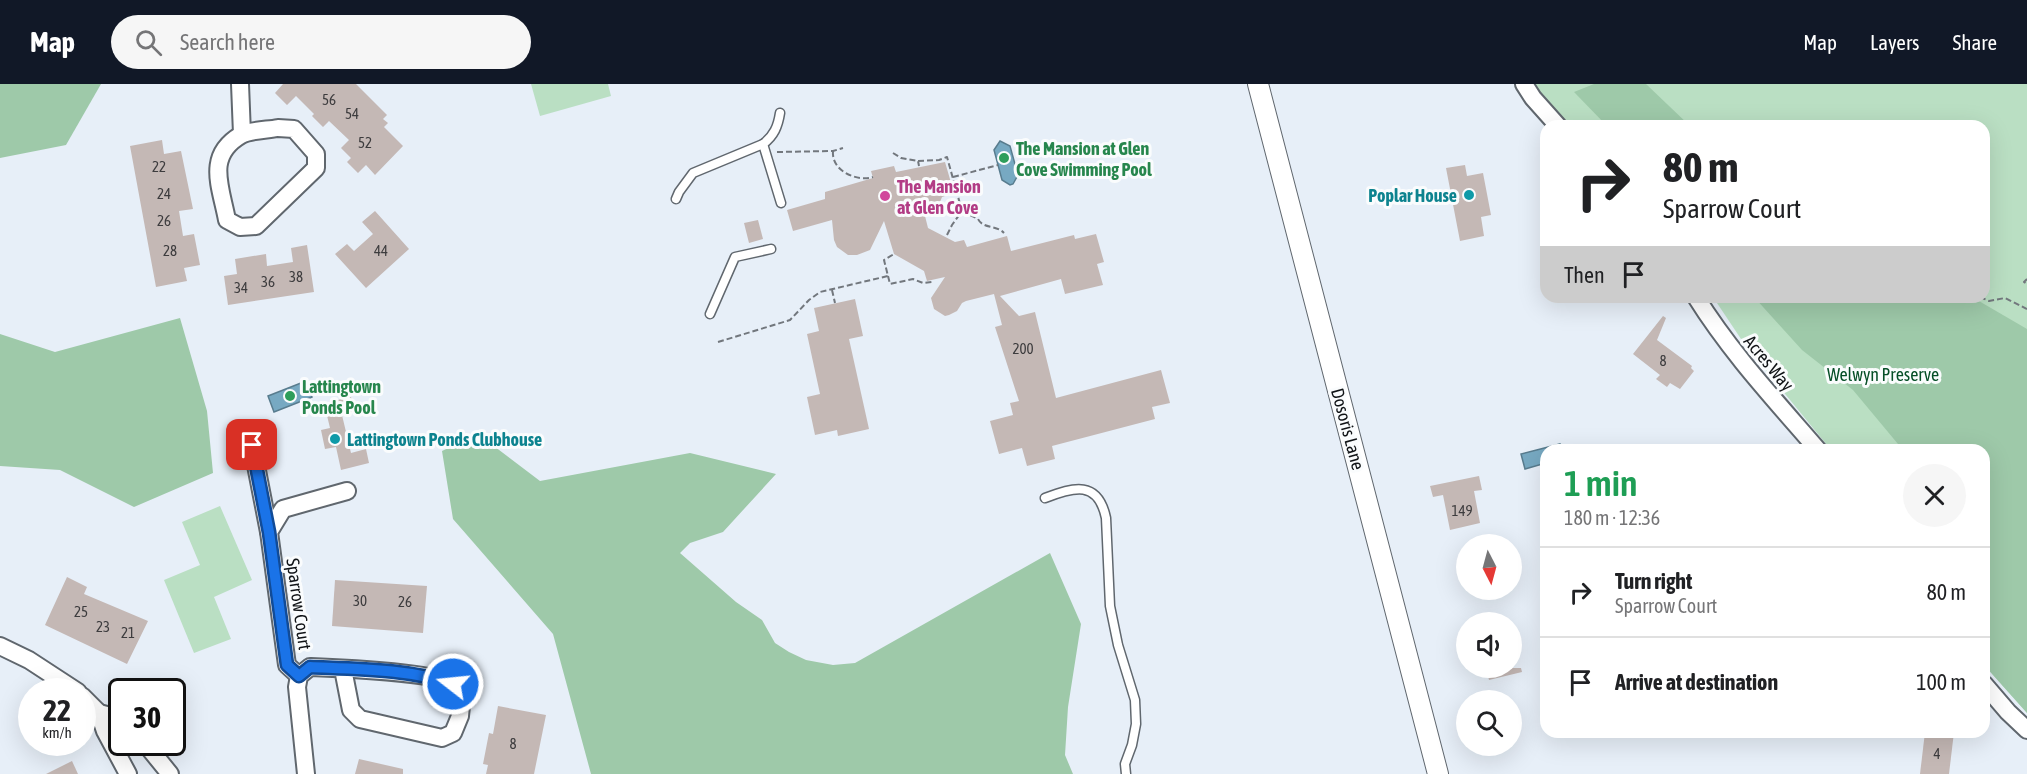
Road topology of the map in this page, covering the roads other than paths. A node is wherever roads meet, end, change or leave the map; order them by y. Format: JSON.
{"nodes":[{"id":1,"x":240,"y":84,"type":"edge"},
{"id":2,"x":1258,"y":84,"type":"edge"},
{"id":3,"x":1524,"y":84,"type":"edge"},
{"id":4,"x":780,"y":113,"type":"dead end"},
{"id":5,"x":1553,"y":120,"type":"edge"},
{"id":6,"x":242,"y":134,"type":"junction"},
{"id":7,"x":764,"y":148,"type":"junction"},
{"id":8,"x":676,"y":199,"type":"dead end"},
{"id":9,"x":781,"y":203,"type":"dead end"},
{"id":10,"x":771,"y":249,"type":"dead end"},
{"id":11,"x":1700,"y":303,"type":"edge"},
{"id":12,"x":710,"y":314,"type":"dead end"},
{"id":13,"x":1813,"y":444,"type":"edge"},
{"id":14,"x":252,"y":445,"type":"dead end"},
{"id":15,"x":347,"y":491,"type":"dead end"},
{"id":16,"x":1045,"y":498,"type":"dead end"},
{"id":17,"x":269,"y":532,"type":"junction"},
{"id":18,"x":0,"y":646,"type":"edge"},
{"id":19,"x":343,"y":669,"type":"junction"},
{"id":20,"x":299,"y":676,"type":"junction"},
{"id":21,"x":57,"y":678,"type":"edge"},
{"id":22,"x":1990,"y":691,"type":"edge"},
{"id":23,"x":96,"y":710,"type":"edge"},
{"id":24,"x":99,"y":713,"type":"junction"},
{"id":25,"x":108,"y":715,"type":"edge"},
{"id":26,"x":2027,"y":730,"type":"edge"},
{"id":27,"x":155,"y":756,"type":"edge"},
{"id":28,"x":128,"y":774,"type":"edge"},
{"id":29,"x":170,"y":774,"type":"edge"},
{"id":30,"x":306,"y":774,"type":"edge"},
{"id":31,"x":1126,"y":774,"type":"edge"},
{"id":32,"x":1438,"y":774,"type":"edge"}],
"edges":[{"from":1,"to":6,"type":"street"},
{"from":2,"to":32,"type":"street","name":"Dosoris Lane"},
{"from":3,"to":5,"type":"street"},
{"from":4,"to":7,"type":"lane"},
{"from":6,"to":6,"type":"street"},
{"from":7,"to":8,"type":"lane"},
{"from":7,"to":9,"type":"lane"},
{"from":10,"to":12,"type":"lane"},
{"from":11,"to":13,"type":"street","name":"Acres Way"},
{"from":14,"to":17,"type":"street","name":"Sparrow Court"},
{"from":15,"to":17,"type":"street"},
{"from":16,"to":31,"type":"lane"},
{"from":17,"to":20,"type":"street","name":"Sparrow Court"},
{"from":18,"to":21,"type":"street"},
{"from":19,"to":19,"type":"street","name":"Sparrow Court"},
{"from":19,"to":20,"type":"street","name":"Sparrow Court"},
{"from":20,"to":30,"type":"street","name":"Sparrow Court"},
{"from":22,"to":26,"type":"street"},
{"from":23,"to":24,"type":"street"},
{"from":24,"to":25,"type":"street"},
{"from":24,"to":28,"type":"street"},
{"from":27,"to":29,"type":"street"}]}
